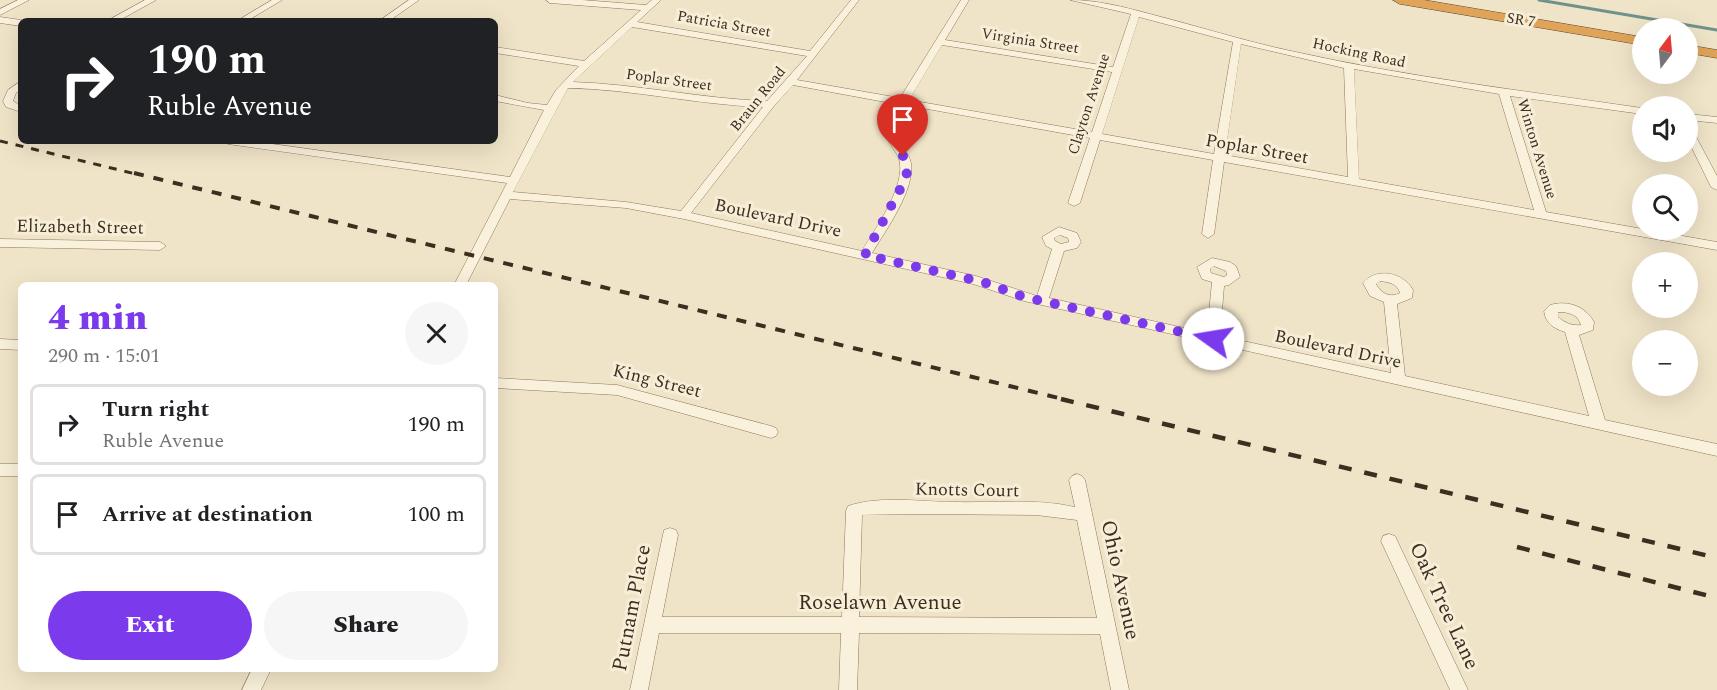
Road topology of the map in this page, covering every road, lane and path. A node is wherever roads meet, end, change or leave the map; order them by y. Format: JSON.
{"nodes":[{"id":1,"x":25,"y":0,"type":"edge"},
{"id":2,"x":152,"y":0,"type":"edge"},
{"id":3,"x":278,"y":0,"type":"edge"},
{"id":4,"x":289,"y":0,"type":"edge"},
{"id":5,"x":415,"y":0,"type":"edge"},
{"id":6,"x":550,"y":0,"type":"edge"},
{"id":7,"x":657,"y":0,"type":"edge"},
{"id":8,"x":855,"y":0,"type":"edge"},
{"id":9,"x":965,"y":0,"type":"edge"},
{"id":10,"x":1074,"y":0,"type":"edge"},
{"id":11,"x":1400,"y":0,"type":"edge"},
{"id":12,"x":1462,"y":0,"type":"edge"},
{"id":13,"x":648,"y":8,"type":"junction"},
{"id":14,"x":0,"y":12,"type":"edge"},
{"id":15,"x":1135,"y":15,"type":"junction"},
{"id":16,"x":117,"y":18,"type":"edge"},
{"id":17,"x":246,"y":18,"type":"edge"},
{"id":18,"x":257,"y":18,"type":"edge"},
{"id":19,"x":388,"y":18,"type":"edge"},
{"id":20,"x":0,"y":20,"type":"edge"},
{"id":21,"x":18,"y":23,"type":"edge"},
{"id":22,"x":631,"y":24,"type":"junction"},
{"id":23,"x":1632,"y":28,"type":"edge"},
{"id":24,"x":1632,"y":39,"type":"edge"},
{"id":25,"x":1698,"y":40,"type":"edge"},
{"id":26,"x":1238,"y":41,"type":"junction"},
{"id":27,"x":939,"y":42,"type":"junction"},
{"id":28,"x":1717,"y":43,"type":"edge"},
{"id":29,"x":498,"y":50,"type":"edge"},
{"id":30,"x":1698,"y":51,"type":"edge"},
{"id":31,"x":813,"y":54,"type":"junction"},
{"id":32,"x":1717,"y":54,"type":"edge"},
{"id":33,"x":585,"y":64,"type":"junction"},
{"id":34,"x":1349,"y":66,"type":"junction"},
{"id":35,"x":1116,"y":70,"type":"junction"},
{"id":36,"x":791,"y":82,"type":"junction"},
{"id":37,"x":565,"y":85,"type":"junction"},
{"id":38,"x":18,"y":86,"type":"edge"},
{"id":39,"x":1504,"y":93,"type":"junction"},
{"id":40,"x":498,"y":99,"type":"edge"},
{"id":41,"x":901,"y":102,"type":"junction"},
{"id":42,"x":770,"y":104,"type":"junction"},
{"id":43,"x":18,"y":108,"type":"edge"},
{"id":44,"x":551,"y":108,"type":"junction"},
{"id":45,"x":1632,"y":110,"type":"edge"},
{"id":46,"x":1698,"y":118,"type":"edge"},
{"id":47,"x":1717,"y":120,"type":"edge"},
{"id":48,"x":1094,"y":136,"type":"junction"},
{"id":49,"x":249,"y":144,"type":"edge"},
{"id":50,"x":1698,"y":150,"type":"edge"},
{"id":51,"x":1219,"y":159,"type":"junction"},
{"id":52,"x":514,"y":181,"type":"junction"},
{"id":53,"x":1354,"y":182,"type":"junction"},
{"id":54,"x":1717,"y":187,"type":"edge"},
{"id":55,"x":507,"y":195,"type":"junction"},
{"id":56,"x":1074,"y":203,"type":"dead end"},
{"id":57,"x":1541,"y":214,"type":"junction"},
{"id":58,"x":684,"y":216,"type":"junction"},
{"id":59,"x":1208,"y":234,"type":"dead end"},
{"id":60,"x":0,"y":243,"type":"edge"},
{"id":61,"x":160,"y":246,"type":"dead end"},
{"id":62,"x":1717,"y":246,"type":"edge"},
{"id":63,"x":1059,"y":248,"type":"dead end"},
{"id":64,"x":865,"y":255,"type":"junction"},
{"id":65,"x":1218,"y":281,"type":"dead end"},
{"id":66,"x":462,"y":282,"type":"edge"},
{"id":67,"x":1390,"y":299,"type":"dead end"},
{"id":68,"x":1042,"y":302,"type":"junction"},
{"id":69,"x":1571,"y":330,"type":"dead end"},
{"id":70,"x":1213,"y":339,"type":"junction"},
{"id":71,"x":0,"y":344,"type":"edge"},
{"id":72,"x":18,"y":345,"type":"edge"},
{"id":73,"x":1399,"y":381,"type":"junction"},
{"id":74,"x":498,"y":383,"type":"edge"},
{"id":75,"x":1599,"y":424,"type":"junction"},
{"id":76,"x":771,"y":432,"type":"dead end"},
{"id":77,"x":1717,"y":450,"type":"edge"},
{"id":78,"x":0,"y":470,"type":"edge"},
{"id":79,"x":18,"y":470,"type":"edge"},
{"id":80,"x":1077,"y":480,"type":"dead end"},
{"id":81,"x":1083,"y":515,"type":"junction"},
{"id":82,"x":670,"y":535,"type":"dead end"},
{"id":83,"x":1389,"y":541,"type":"dead end"},
{"id":84,"x":850,"y":625,"type":"junction"},
{"id":85,"x":652,"y":626,"type":"junction"},
{"id":86,"x":1107,"y":626,"type":"junction"},
{"id":87,"x":260,"y":672,"type":"edge"},
{"id":88,"x":251,"y":690,"type":"edge"},
{"id":89,"x":639,"y":690,"type":"edge"},
{"id":90,"x":848,"y":690,"type":"edge"},
{"id":91,"x":1120,"y":690,"type":"edge"},
{"id":92,"x":1459,"y":690,"type":"edge"}],
"edges":[{"from":1,"to":14,"type":"street"},
{"from":2,"to":16,"type":"street"},
{"from":3,"to":17,"type":"street"},
{"from":4,"to":18,"type":"street"},
{"from":5,"to":19,"type":"street"},
{"from":6,"to":13,"type":"street"},
{"from":7,"to":13,"type":"street"},
{"from":8,"to":31,"type":"street","name":"Braun Road"},
{"from":9,"to":27,"type":"street"},
{"from":10,"to":15,"type":"street","name":"Hocking Road"},
{"from":11,"to":24,"type":"highway","name":"SR 7","number":"SR 7"},
{"from":12,"to":23,"type":"highway","name":"SR 7","number":"SR 7"},
{"from":13,"to":22,"type":"street"},
{"from":15,"to":26,"type":"street","name":"Hocking Road"},
{"from":15,"to":35,"type":"street","name":"Clayton Avenue"},
{"from":20,"to":21,"type":"street"},
{"from":22,"to":31,"type":"street","name":"Patricia Street"},
{"from":22,"to":33,"type":"street"},
{"from":25,"to":28,"type":"highway"},
{"from":26,"to":34,"type":"street","name":"Hocking Road"},
{"from":26,"to":51,"type":"street"},
{"from":27,"to":35,"type":"street","name":"Virginia Street"},
{"from":27,"to":41,"type":"street"},
{"from":29,"to":33,"type":"street"},
{"from":30,"to":32,"type":"highway"},
{"from":31,"to":36,"type":"street","name":"Braun Road"},
{"from":33,"to":37,"type":"street"},
{"from":34,"to":39,"type":"street","name":"Hocking Road"},
{"from":34,"to":53,"type":"street"},
{"from":35,"to":48,"type":"street","name":"Clayton Avenue"},
{"from":36,"to":41,"type":"street","name":"Poplar Street"},
{"from":36,"to":42,"type":"street","name":"Braun Road"},
{"from":37,"to":42,"type":"street","name":"Poplar Street"},
{"from":37,"to":44,"type":"street"},
{"from":38,"to":43,"type":"street"},
{"from":39,"to":45,"type":"street","name":"Hocking Road"},
{"from":39,"to":57,"type":"street","name":"Winton Avenue"},
{"from":40,"to":44,"type":"street"},
{"from":41,"to":48,"type":"street","name":"Poplar Street"},
{"from":41,"to":64,"type":"street"},
{"from":42,"to":58,"type":"street","name":"Braun Road"},
{"from":44,"to":52,"type":"street"},
{"from":46,"to":47,"type":"street"},
{"from":48,"to":51,"type":"street","name":"Poplar Street"},
{"from":48,"to":56,"type":"street","name":"Clayton Avenue"},
{"from":49,"to":52,"type":"street"},
{"from":50,"to":54,"type":"street"},
{"from":51,"to":53,"type":"street","name":"Poplar Street"},
{"from":51,"to":59,"type":"street"},
{"from":52,"to":55,"type":"street"},
{"from":53,"to":57,"type":"street","name":"Poplar Street"},
{"from":55,"to":58,"type":"street","name":"Boulevard Drive"},
{"from":55,"to":66,"type":"street"},
{"from":57,"to":62,"type":"street","name":"Poplar Street"},
{"from":58,"to":64,"type":"street","name":"Boulevard Drive"},
{"from":60,"to":61,"type":"street","name":"Elizabeth Street"},
{"from":63,"to":68,"type":"street"},
{"from":64,"to":68,"type":"street","name":"Boulevard Drive"},
{"from":65,"to":70,"type":"street"},
{"from":67,"to":73,"type":"street"},
{"from":68,"to":70,"type":"street","name":"Boulevard Drive"},
{"from":69,"to":75,"type":"street"},
{"from":70,"to":73,"type":"street","name":"Boulevard Drive"},
{"from":71,"to":72,"type":"street"},
{"from":73,"to":75,"type":"street","name":"Boulevard Drive"},
{"from":74,"to":76,"type":"street","name":"King Street"},
{"from":75,"to":77,"type":"street","name":"Boulevard Drive"},
{"from":78,"to":79,"type":"street"},
{"from":80,"to":81,"type":"street","name":"Ohio Avenue"},
{"from":81,"to":84,"type":"street","name":"Knotts Court"},
{"from":81,"to":86,"type":"street","name":"Ohio Avenue"},
{"from":82,"to":85,"type":"street","name":"Putnam Place"},
{"from":83,"to":92,"type":"street","name":"Oak Tree Lane"},
{"from":84,"to":85,"type":"street","name":"Roselawn Avenue"},
{"from":84,"to":86,"type":"street","name":"Roselawn Avenue"},
{"from":84,"to":90,"type":"street"},
{"from":85,"to":89,"type":"street","name":"Putnam Place"},
{"from":86,"to":91,"type":"street","name":"Ohio Avenue"},
{"from":87,"to":88,"type":"street"}]}
